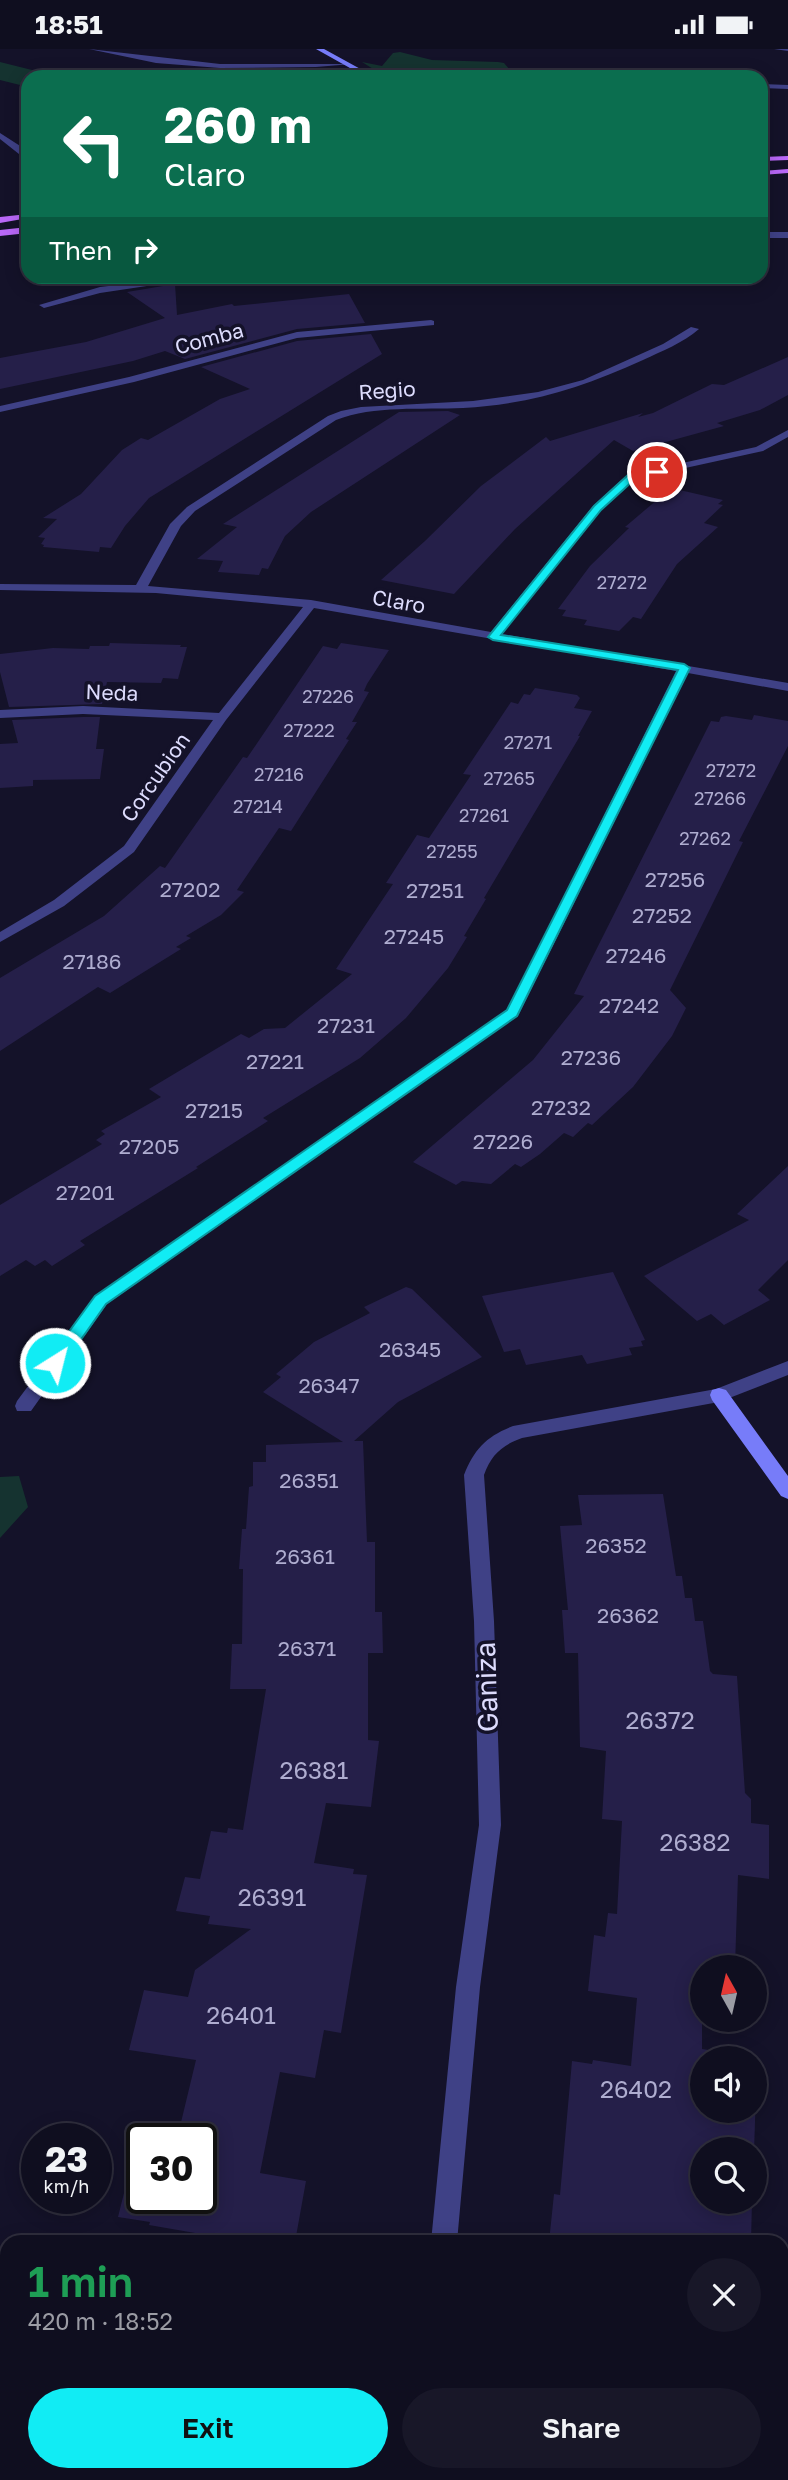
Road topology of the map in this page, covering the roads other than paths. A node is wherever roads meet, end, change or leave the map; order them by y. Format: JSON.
{"nodes":[{"id":1,"x":92,"y":49,"type":"edge"},
{"id":2,"x":319,"y":49,"type":"edge"},
{"id":3,"x":778,"y":49,"type":"edge"},
{"id":4,"x":788,"y":49,"type":"edge"},
{"id":5,"x":349,"y":64,"type":"junction"},
{"id":6,"x":360,"y":70,"type":"edge"},
{"id":7,"x":768,"y":86,"type":"edge"},
{"id":8,"x":788,"y":87,"type":"edge"},
{"id":9,"x":0,"y":135,"type":"edge"},
{"id":10,"x":21,"y":151,"type":"edge"},
{"id":11,"x":788,"y":157,"type":"edge"},
{"id":12,"x":768,"y":158,"type":"edge"},
{"id":13,"x":788,"y":171,"type":"edge"},
{"id":14,"x":768,"y":172,"type":"edge"},
{"id":15,"x":21,"y":217,"type":"edge"},
{"id":16,"x":0,"y":220,"type":"edge"},
{"id":17,"x":21,"y":231,"type":"edge"},
{"id":18,"x":0,"y":233,"type":"edge"},
{"id":19,"x":768,"y":235,"type":"edge"},
{"id":20,"x":788,"y":235,"type":"edge"},
{"id":21,"x":148,"y":284,"type":"edge"},
{"id":22,"x":44,"y":305,"type":"dead end"},
{"id":23,"x":431,"y":323,"type":"dead end"},
{"id":24,"x":694,"y":329,"type":"dead end"},
{"id":25,"x":0,"y":409,"type":"edge"},
{"id":26,"x":788,"y":433,"type":"edge"},
{"id":27,"x":0,"y":587,"type":"edge"},
{"id":28,"x":140,"y":589,"type":"junction"},
{"id":29,"x":311,"y":604,"type":"junction"},
{"id":30,"x":493,"y":637,"type":"junction"},
{"id":31,"x":684,"y":668,"type":"junction"},
{"id":32,"x":788,"y":687,"type":"edge"},
{"id":33,"x":0,"y":714,"type":"edge"},
{"id":34,"x":222,"y":717,"type":"junction"},
{"id":35,"x":0,"y":938,"type":"edge"},
{"id":36,"x":788,"y":1368,"type":"edge"},
{"id":37,"x":719,"y":1395,"type":"junction"},
{"id":38,"x":24,"y":1406,"type":"dead end"},
{"id":39,"x":788,"y":1491,"type":"edge"},
{"id":40,"x":445,"y":2235,"type":"edge"}],
"edges":[{"from":1,"to":5,"type":"street"},
{"from":2,"to":5,"type":"street"},
{"from":3,"to":4,"type":"street"},
{"from":5,"to":6,"type":"street"},
{"from":7,"to":8,"type":"street"},
{"from":9,"to":10,"type":"street"},
{"from":11,"to":12,"type":"main road"},
{"from":13,"to":14,"type":"main road"},
{"from":15,"to":16,"type":"main road"},
{"from":17,"to":18,"type":"main road"},
{"from":19,"to":20,"type":"street"},
{"from":21,"to":22,"type":"street"},
{"from":23,"to":25,"type":"street","name":"Comba"},
{"from":24,"to":28,"type":"street","name":"Regio"},
{"from":26,"to":30,"type":"street"},
{"from":27,"to":28,"type":"street","name":"Claro"},
{"from":28,"to":29,"type":"street","name":"Claro"},
{"from":29,"to":30,"type":"street","name":"Claro"},
{"from":29,"to":34,"type":"street","name":"Corcubion"},
{"from":30,"to":31,"type":"street","name":"Claro"},
{"from":31,"to":32,"type":"street","name":"Claro"},
{"from":31,"to":38,"type":"street"},
{"from":33,"to":34,"type":"street","name":"Neda"},
{"from":34,"to":35,"type":"street","name":"Corcubion"},
{"from":36,"to":37,"type":"street","name":"Ganiza"},
{"from":37,"to":39,"type":"street"},
{"from":37,"to":40,"type":"street","name":"Ganiza"}]}
